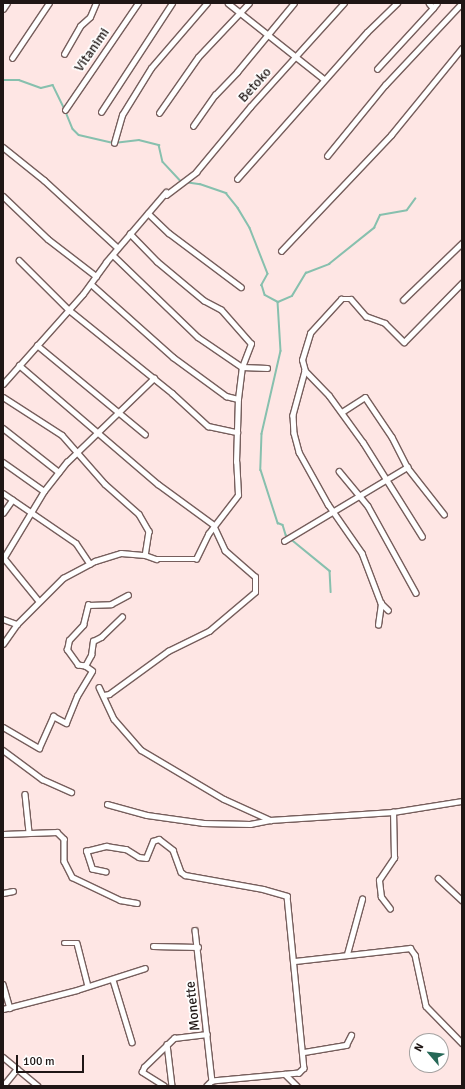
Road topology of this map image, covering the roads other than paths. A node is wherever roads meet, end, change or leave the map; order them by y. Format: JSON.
{"nodes":[{"id":1,"x":7,"y":3,"type":"edge"},
{"id":2,"x":49,"y":3,"type":"edge"},
{"id":3,"x":96,"y":3,"type":"edge"},
{"id":4,"x":138,"y":3,"type":"edge"},
{"id":5,"x":172,"y":3,"type":"edge"},
{"id":6,"x":207,"y":3,"type":"edge"},
{"id":7,"x":228,"y":3,"type":"edge"},
{"id":8,"x":249,"y":3,"type":"edge"},
{"id":9,"x":294,"y":3,"type":"edge"},
{"id":10,"x":344,"y":3,"type":"edge"},
{"id":11,"x":397,"y":3,"type":"edge"},
{"id":12,"x":429,"y":3,"type":"edge"},
{"id":13,"x":437,"y":3,"type":"edge"},
{"id":14,"x":462,"y":4,"type":"edge"},
{"id":15,"x":433,"y":8,"type":"junction"},
{"id":16,"x":3,"y":9,"type":"edge"},
{"id":17,"x":240,"y":12,"type":"junction"},
{"id":18,"x":268,"y":35,"type":"junction"},
{"id":19,"x":462,"y":48,"type":"edge"},
{"id":20,"x":64,"y":54,"type":"dead end"},
{"id":21,"x":12,"y":58,"type":"dead end"},
{"id":22,"x":294,"y":58,"type":"junction"},
{"id":23,"x":377,"y":69,"type":"dead end"},
{"id":24,"x":324,"y":80,"type":"junction"},
{"id":25,"x":65,"y":110,"type":"dead end"},
{"id":26,"x":101,"y":112,"type":"dead end"},
{"id":27,"x":160,"y":113,"type":"dead end"},
{"id":28,"x":193,"y":126,"type":"dead end"},
{"id":29,"x":114,"y":143,"type":"dead end"},
{"id":30,"x":3,"y":147,"type":"edge"},
{"id":31,"x":327,"y":156,"type":"dead end"},
{"id":32,"x":236,"y":179,"type":"dead end"},
{"id":33,"x":3,"y":196,"type":"edge"},
{"id":34,"x":148,"y":213,"type":"junction"},
{"id":35,"x":130,"y":234,"type":"junction"},
{"id":36,"x":462,"y":243,"type":"edge"},
{"id":37,"x":118,"y":248,"type":"junction"},
{"id":38,"x":281,"y":250,"type":"dead end"},
{"id":39,"x":113,"y":255,"type":"junction"},
{"id":40,"x":19,"y":260,"type":"dead end"},
{"id":41,"x":96,"y":276,"type":"junction"},
{"id":42,"x":462,"y":283,"type":"edge"},
{"id":43,"x":91,"y":284,"type":"junction"},
{"id":44,"x":241,"y":287,"type":"dead end"},
{"id":45,"x":403,"y":300,"type":"dead end"},
{"id":46,"x":68,"y":309,"type":"junction"},
{"id":47,"x":37,"y":345,"type":"junction"},
{"id":48,"x":19,"y":365,"type":"junction"},
{"id":49,"x":242,"y":367,"type":"junction"},
{"id":50,"x":267,"y":368,"type":"dead end"},
{"id":51,"x":305,"y":371,"type":"junction"},
{"id":52,"x":154,"y":378,"type":"junction"},
{"id":53,"x":4,"y":379,"type":"edge"},
{"id":54,"x":3,"y":397,"type":"edge"},
{"id":55,"x":238,"y":399,"type":"junction"},
{"id":56,"x":342,"y":412,"type":"junction"},
{"id":57,"x":120,"y":413,"type":"junction"},
{"id":58,"x":3,"y":428,"type":"edge"},
{"id":59,"x":237,"y":432,"type":"junction"},
{"id":60,"x":97,"y":434,"type":"junction"},
{"id":61,"x":145,"y":434,"type":"dead end"},
{"id":62,"x":77,"y":453,"type":"junction"},
{"id":63,"x":3,"y":462,"type":"edge"},
{"id":64,"x":407,"y":468,"type":"junction"},
{"id":65,"x":59,"y":472,"type":"junction"},
{"id":66,"x":339,"y":472,"type":"dead end"},
{"id":67,"x":384,"y":479,"type":"junction"},
{"id":68,"x":44,"y":491,"type":"junction"},
{"id":69,"x":3,"y":493,"type":"edge"},
{"id":70,"x":360,"y":495,"type":"junction"},
{"id":71,"x":12,"y":500,"type":"junction"},
{"id":72,"x":31,"y":512,"type":"junction"},
{"id":73,"x":334,"y":512,"type":"junction"},
{"id":74,"x":3,"y":513,"type":"edge"},
{"id":75,"x":444,"y":514,"type":"dead end"},
{"id":76,"x":214,"y":526,"type":"junction"},
{"id":77,"x":422,"y":538,"type":"dead end"},
{"id":78,"x":284,"y":541,"type":"dead end"},
{"id":79,"x":145,"y":555,"type":"junction"},
{"id":80,"x":4,"y":558,"type":"edge"},
{"id":81,"x":90,"y":564,"type":"junction"},
{"id":82,"x":416,"y":593,"type":"dead end"},
{"id":83,"x":128,"y":595,"type":"dead end"},
{"id":84,"x":39,"y":601,"type":"junction"},
{"id":85,"x":381,"y":603,"type":"junction"},
{"id":86,"x":388,"y":610,"type":"dead end"},
{"id":87,"x":122,"y":617,"type":"dead end"},
{"id":88,"x":3,"y":619,"type":"edge"},
{"id":89,"x":18,"y":624,"type":"junction"},
{"id":90,"x":378,"y":625,"type":"dead end"},
{"id":91,"x":3,"y":644,"type":"edge"},
{"id":92,"x":85,"y":666,"type":"junction"},
{"id":93,"x":99,"y":687,"type":"dead end"},
{"id":94,"x":104,"y":695,"type":"junction"},
{"id":95,"x":3,"y":727,"type":"edge"},
{"id":96,"x":3,"y":750,"type":"edge"},
{"id":97,"x":71,"y":792,"type":"dead end"},
{"id":98,"x":25,"y":794,"type":"dead end"},
{"id":99,"x":462,"y":801,"type":"edge"},
{"id":100,"x":107,"y":804,"type":"dead end"},
{"id":101,"x":393,"y":812,"type":"junction"},
{"id":102,"x":270,"y":820,"type":"junction"},
{"id":103,"x":29,"y":832,"type":"junction"},
{"id":104,"x":3,"y":834,"type":"edge"},
{"id":105,"x":106,"y":872,"type":"dead end"},
{"id":106,"x":438,"y":878,"type":"dead end"},
{"id":107,"x":13,"y":891,"type":"dead end"},
{"id":108,"x":462,"y":892,"type":"edge"},
{"id":109,"x":3,"y":893,"type":"edge"},
{"id":110,"x":460,"y":898,"type":"edge"},
{"id":111,"x":362,"y":899,"type":"dead end"},
{"id":112,"x":137,"y":903,"type":"dead end"},
{"id":113,"x":390,"y":909,"type":"dead end"},
{"id":114,"x":195,"y":930,"type":"dead end"},
{"id":115,"x":64,"y":943,"type":"dead end"},
{"id":116,"x":153,"y":946,"type":"dead end"},
{"id":117,"x":198,"y":947,"type":"junction"},
{"id":118,"x":347,"y":954,"type":"junction"},
{"id":119,"x":295,"y":961,"type":"junction"},
{"id":120,"x":145,"y":968,"type":"dead end"},
{"id":121,"x":113,"y":980,"type":"junction"},
{"id":122,"x":3,"y":984,"type":"edge"},
{"id":123,"x":88,"y":986,"type":"junction"},
{"id":124,"x":10,"y":1008,"type":"junction"},
{"id":125,"x":3,"y":1009,"type":"edge"},
{"id":126,"x":207,"y":1034,"type":"junction"},
{"id":127,"x":351,"y":1035,"type":"dead end"},
{"id":128,"x":132,"y":1042,"type":"dead end"},
{"id":129,"x":462,"y":1043,"type":"edge"},
{"id":130,"x":167,"y":1044,"type":"junction"},
{"id":131,"x":304,"y":1052,"type":"junction"},
{"id":132,"x":3,"y":1058,"type":"edge"},
{"id":133,"x":17,"y":1069,"type":"junction"},
{"id":134,"x":285,"y":1074,"type":"junction"},
{"id":135,"x":212,"y":1081,"type":"junction"},
{"id":136,"x":3,"y":1086,"type":"edge"},
{"id":137,"x":38,"y":1086,"type":"edge"},
{"id":138,"x":164,"y":1086,"type":"edge"},
{"id":139,"x":172,"y":1086,"type":"edge"},
{"id":140,"x":207,"y":1086,"type":"edge"},
{"id":141,"x":297,"y":1086,"type":"edge"}],
"edges":[{"from":1,"to":16,"type":"street"},
{"from":2,"to":21,"type":"street"},
{"from":3,"to":20,"type":"street"},
{"from":4,"to":25,"type":"street","name":"Vitanimi"},
{"from":5,"to":26,"type":"street"},
{"from":6,"to":29,"type":"street"},
{"from":7,"to":17,"type":"street"},
{"from":8,"to":17,"type":"street"},
{"from":9,"to":18,"type":"street"},
{"from":10,"to":22,"type":"street","name":"Betoko"},
{"from":11,"to":24,"type":"street"},
{"from":12,"to":15,"type":"street"},
{"from":13,"to":15,"type":"street"},
{"from":14,"to":31,"type":"street"},
{"from":15,"to":23,"type":"street"},
{"from":17,"to":18,"type":"street"},
{"from":17,"to":27,"type":"street"},
{"from":18,"to":22,"type":"street"},
{"from":18,"to":28,"type":"street"},
{"from":19,"to":38,"type":"street"},
{"from":22,"to":24,"type":"street"},
{"from":22,"to":34,"type":"street","name":"Betoko"},
{"from":24,"to":32,"type":"street"},
{"from":30,"to":37,"type":"street"},
{"from":33,"to":41,"type":"street"},
{"from":34,"to":35,"type":"street"},
{"from":34,"to":44,"type":"street"},
{"from":35,"to":37,"type":"street"},
{"from":35,"to":49,"type":"street"},
{"from":36,"to":45,"type":"street"},
{"from":37,"to":39,"type":"street"},
{"from":39,"to":41,"type":"street"},
{"from":39,"to":49,"type":"street"},
{"from":40,"to":46,"type":"street"},
{"from":41,"to":43,"type":"street"},
{"from":42,"to":51,"type":"street"},
{"from":43,"to":46,"type":"street"},
{"from":43,"to":55,"type":"street"},
{"from":46,"to":47,"type":"street"},
{"from":46,"to":52,"type":"street"},
{"from":47,"to":48,"type":"street"},
{"from":47,"to":57,"type":"street"},
{"from":48,"to":53,"type":"street"},
{"from":48,"to":60,"type":"street"},
{"from":49,"to":50,"type":"street"},
{"from":49,"to":55,"type":"street"},
{"from":51,"to":56,"type":"street"},
{"from":51,"to":73,"type":"street"},
{"from":52,"to":57,"type":"street"},
{"from":52,"to":59,"type":"street"},
{"from":54,"to":62,"type":"street"},
{"from":55,"to":59,"type":"street"},
{"from":56,"to":64,"type":"street"},
{"from":56,"to":67,"type":"street"},
{"from":57,"to":60,"type":"street"},
{"from":57,"to":61,"type":"street"},
{"from":58,"to":65,"type":"street"},
{"from":59,"to":76,"type":"street"},
{"from":60,"to":62,"type":"street"},
{"from":60,"to":76,"type":"street"},
{"from":62,"to":65,"type":"street"},
{"from":62,"to":79,"type":"street"},
{"from":63,"to":68,"type":"street"},
{"from":64,"to":67,"type":"street"},
{"from":64,"to":75,"type":"street"},
{"from":65,"to":68,"type":"street"},
{"from":66,"to":70,"type":"street"},
{"from":67,"to":70,"type":"street"},
{"from":67,"to":77,"type":"street"},
{"from":68,"to":72,"type":"street"},
{"from":69,"to":71,"type":"street"},
{"from":70,"to":73,"type":"street"},
{"from":70,"to":82,"type":"street"},
{"from":71,"to":72,"type":"street"},
{"from":71,"to":74,"type":"street"},
{"from":72,"to":80,"type":"street"},
{"from":72,"to":81,"type":"street"},
{"from":73,"to":78,"type":"street"},
{"from":73,"to":85,"type":"street"},
{"from":76,"to":79,"type":"street"},
{"from":76,"to":94,"type":"street"},
{"from":79,"to":81,"type":"street"},
{"from":80,"to":84,"type":"street"},
{"from":81,"to":84,"type":"street"},
{"from":83,"to":92,"type":"street"},
{"from":84,"to":89,"type":"street"},
{"from":85,"to":86,"type":"street"},
{"from":85,"to":90,"type":"street"},
{"from":87,"to":92,"type":"street"},
{"from":88,"to":89,"type":"street"},
{"from":89,"to":91,"type":"street"},
{"from":92,"to":95,"type":"street"},
{"from":93,"to":94,"type":"street"},
{"from":94,"to":102,"type":"street"},
{"from":96,"to":97,"type":"street"},
{"from":98,"to":103,"type":"street"},
{"from":99,"to":101,"type":"street"},
{"from":100,"to":102,"type":"street"},
{"from":101,"to":102,"type":"street"},
{"from":101,"to":113,"type":"street"},
{"from":103,"to":104,"type":"street"},
{"from":103,"to":112,"type":"street"},
{"from":105,"to":119,"type":"street"},
{"from":106,"to":110,"type":"street"},
{"from":107,"to":109,"type":"street"},
{"from":108,"to":110,"type":"street"},
{"from":111,"to":118,"type":"street"},
{"from":114,"to":117,"type":"street","name":"Monette"},
{"from":115,"to":123,"type":"street"},
{"from":116,"to":117,"type":"street"},
{"from":117,"to":126,"type":"street","name":"Monette"},
{"from":118,"to":119,"type":"street"},
{"from":118,"to":129,"type":"street"},
{"from":119,"to":131,"type":"street"},
{"from":120,"to":121,"type":"street"},
{"from":121,"to":123,"type":"street"},
{"from":121,"to":128,"type":"street"},
{"from":122,"to":124,"type":"street"},
{"from":123,"to":124,"type":"street"},
{"from":124,"to":125,"type":"street"},
{"from":126,"to":130,"type":"street"},
{"from":126,"to":135,"type":"street","name":"Monette"},
{"from":127,"to":131,"type":"street"},
{"from":130,"to":138,"type":"street"},
{"from":130,"to":139,"type":"street"},
{"from":131,"to":134,"type":"street"},
{"from":132,"to":133,"type":"street"},
{"from":133,"to":136,"type":"street"},
{"from":133,"to":137,"type":"street"},
{"from":134,"to":135,"type":"street"},
{"from":134,"to":141,"type":"street"},
{"from":135,"to":140,"type":"street"}]}
